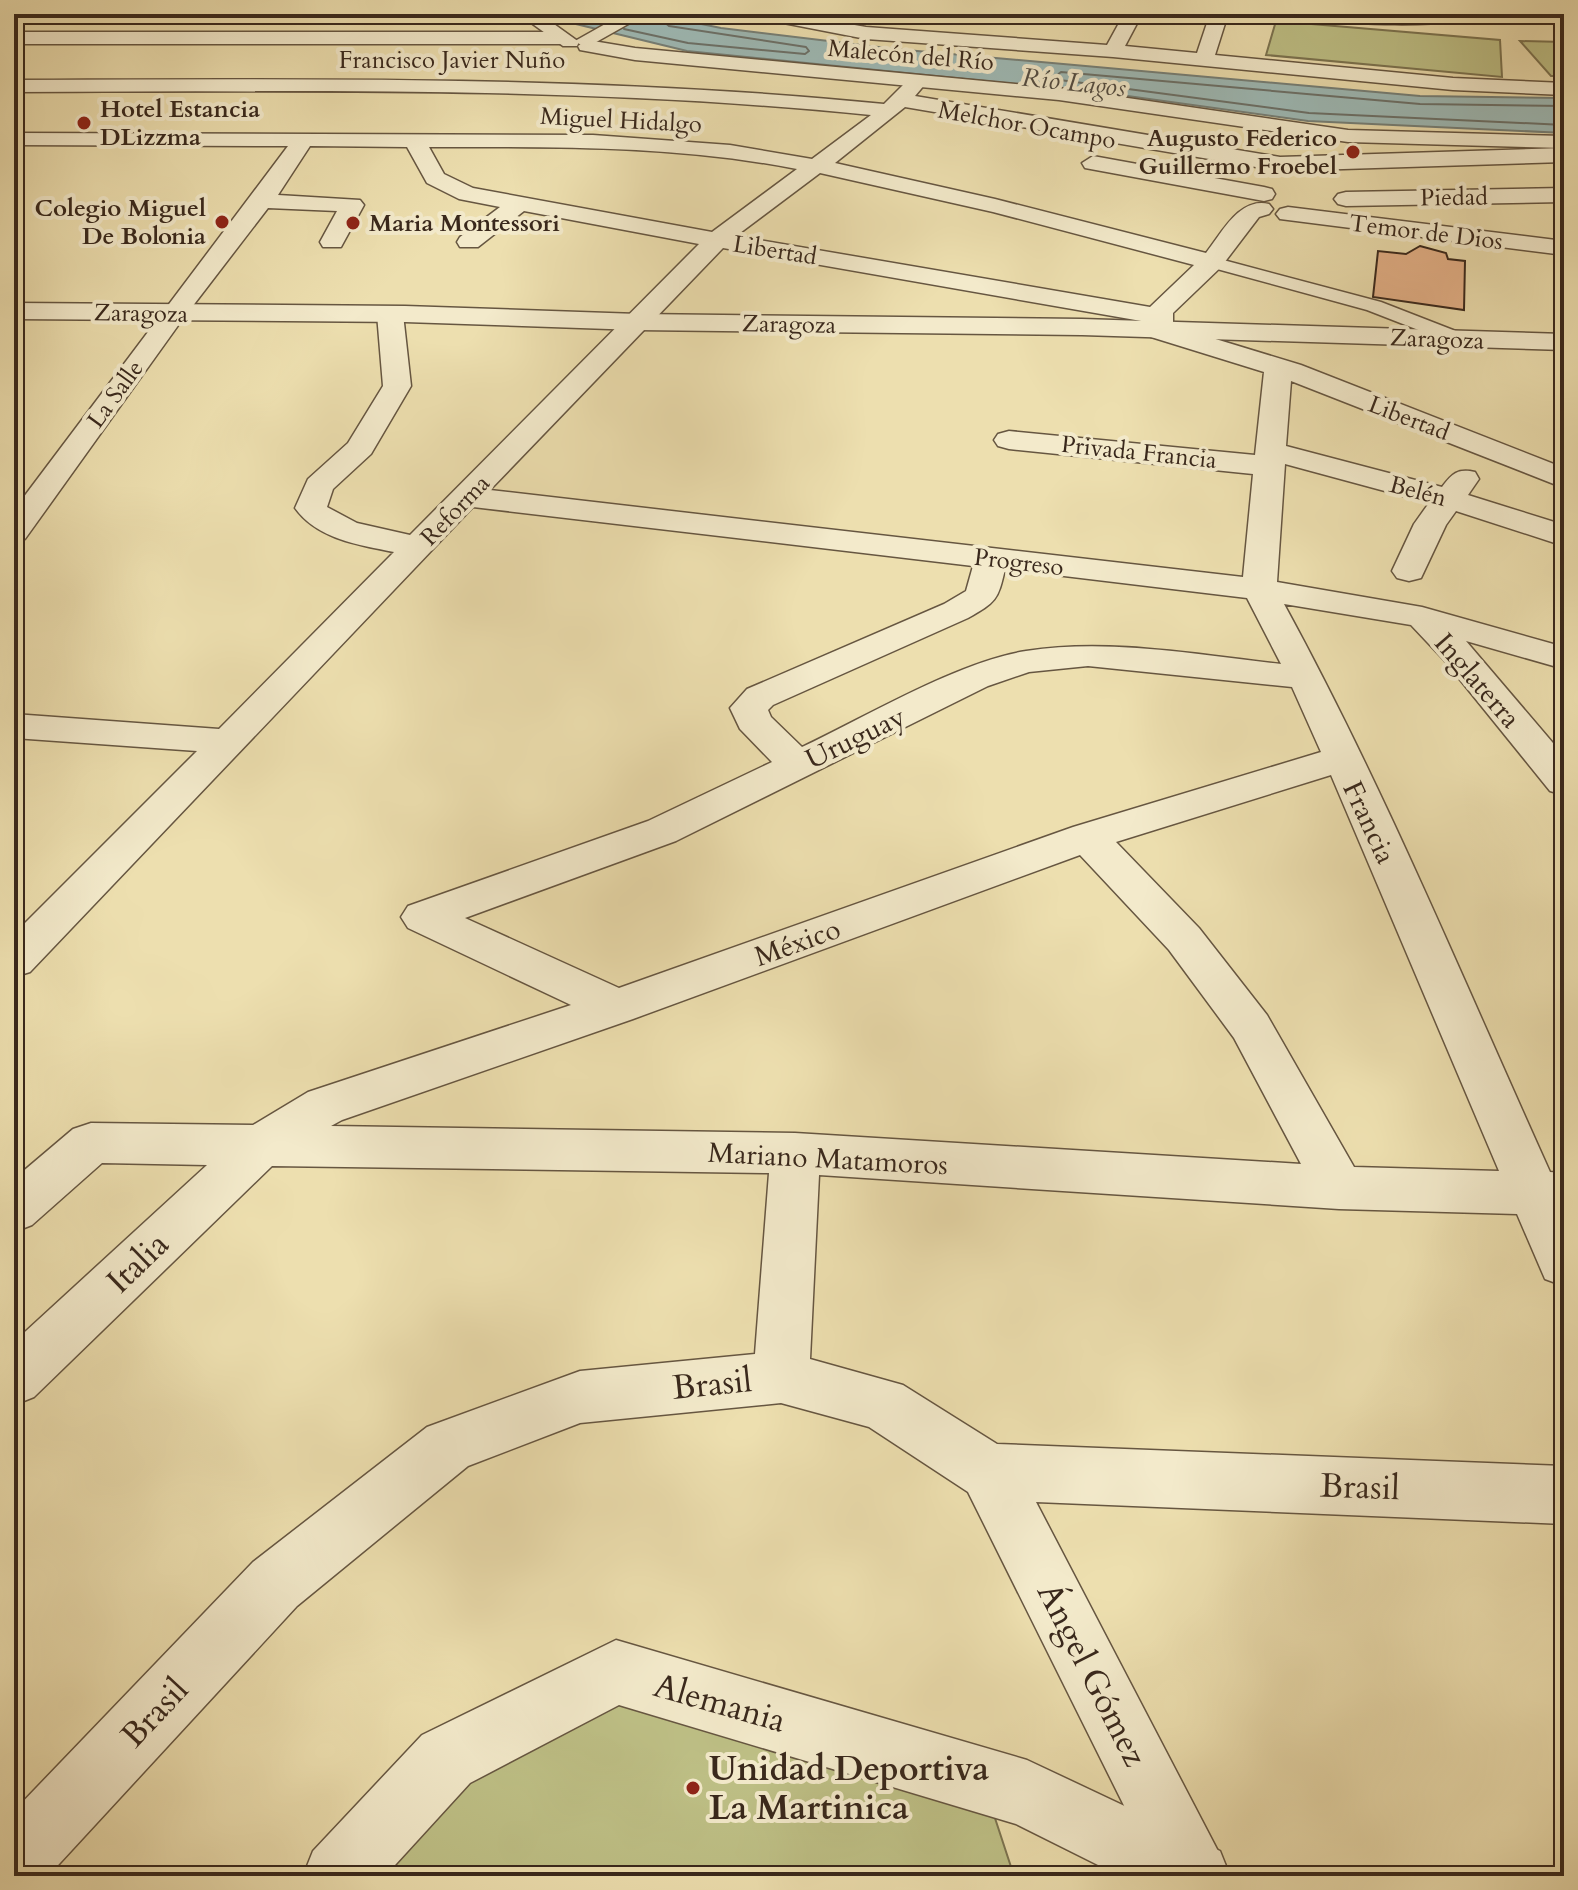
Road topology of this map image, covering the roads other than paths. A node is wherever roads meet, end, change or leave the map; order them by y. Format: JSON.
{"nodes":[{"id":1,"x":528,"y":14,"type":"edge"},
{"id":2,"x":637,"y":14,"type":"edge"},
{"id":3,"x":892,"y":14,"type":"edge"},
{"id":4,"x":1133,"y":14,"type":"edge"},
{"id":5,"x":1219,"y":14,"type":"edge"},
{"id":6,"x":1284,"y":14,"type":"edge"},
{"id":7,"x":1468,"y":14,"type":"edge"},
{"id":8,"x":772,"y":15,"type":"edge"},
{"id":9,"x":329,"y":22,"type":"dead end"},
{"id":10,"x":999,"y":24,"type":"dead end"},
{"id":11,"x":866,"y":33,"type":"junction"},
{"id":12,"x":14,"y":38,"type":"edge"},
{"id":13,"x":235,"y":38,"type":"junction"},
{"id":14,"x":314,"y":38,"type":"junction"},
{"id":15,"x":578,"y":41,"type":"junction"},
{"id":16,"x":979,"y":43,"type":"junction"},
{"id":17,"x":1113,"y":51,"type":"junction"},
{"id":18,"x":542,"y":58,"type":"dead end"},
{"id":19,"x":1204,"y":60,"type":"junction"},
{"id":20,"x":513,"y":69,"type":"dead end"},
{"id":21,"x":916,"y":83,"type":"junction"},
{"id":22,"x":14,"y":86,"type":"edge"},
{"id":23,"x":196,"y":86,"type":"junction"},
{"id":24,"x":471,"y":86,"type":"junction"},
{"id":25,"x":1564,"y":89,"type":"edge"},
{"id":26,"x":431,"y":108,"type":"dead end"},
{"id":27,"x":889,"y":112,"type":"junction"},
{"id":28,"x":1291,"y":128,"type":"junction"},
{"id":29,"x":906,"y":130,"type":"dead end"},
{"id":30,"x":410,"y":133,"type":"junction"},
{"id":31,"x":14,"y":139,"type":"edge"},
{"id":32,"x":147,"y":140,"type":"junction"},
{"id":33,"x":303,"y":141,"type":"junction"},
{"id":34,"x":1564,"y":142,"type":"edge"},
{"id":35,"x":1564,"y":155,"type":"edge"},
{"id":36,"x":1076,"y":160,"type":"dead end"},
{"id":37,"x":1280,"y":164,"type":"junction"},
{"id":38,"x":1344,"y":164,"type":"junction"},
{"id":39,"x":816,"y":167,"type":"junction"},
{"id":40,"x":1564,"y":195,"type":"edge"},
{"id":41,"x":1308,"y":197,"type":"junction"},
{"id":42,"x":1264,"y":200,"type":"junction"},
{"id":43,"x":262,"y":201,"type":"junction"},
{"id":44,"x":520,"y":203,"type":"junction"},
{"id":45,"x":717,"y":240,"type":"junction"},
{"id":46,"x":332,"y":242,"type":"dead end"},
{"id":47,"x":469,"y":242,"type":"dead end"},
{"id":48,"x":1564,"y":248,"type":"edge"},
{"id":49,"x":1212,"y":262,"type":"junction"},
{"id":50,"x":14,"y":311,"type":"edge"},
{"id":51,"x":173,"y":314,"type":"junction"},
{"id":52,"x":390,"y":314,"type":"junction"},
{"id":53,"x":638,"y":322,"type":"junction"},
{"id":54,"x":1160,"y":323,"type":"junction"},
{"id":55,"x":1464,"y":341,"type":"junction"},
{"id":56,"x":1564,"y":342,"type":"edge"},
{"id":57,"x":1278,"y":367,"type":"junction"},
{"id":58,"x":1009,"y":440,"type":"dead end"},
{"id":59,"x":1486,"y":448,"type":"junction"},
{"id":60,"x":1270,"y":459,"type":"junction"},
{"id":61,"x":14,"y":478,"type":"edge"},
{"id":62,"x":1564,"y":479,"type":"edge"},
{"id":63,"x":48,"y":486,"type":"junction"},
{"id":64,"x":468,"y":497,"type":"junction"},
{"id":65,"x":1450,"y":499,"type":"junction"},
{"id":66,"x":14,"y":532,"type":"edge"},
{"id":67,"x":1564,"y":536,"type":"edge"},
{"id":68,"x":419,"y":547,"type":"junction"},
{"id":69,"x":991,"y":559,"type":"junction"},
{"id":70,"x":1409,"y":571,"type":"dead end"},
{"id":71,"x":1259,"y":589,"type":"junction"},
{"id":72,"x":1422,"y":617,"type":"junction"},
{"id":73,"x":1564,"y":658,"type":"edge"},
{"id":74,"x":1306,"y":677,"type":"junction"},
{"id":75,"x":14,"y":726,"type":"edge"},
{"id":76,"x":231,"y":742,"type":"junction"},
{"id":77,"x":1341,"y":759,"type":"junction"},
{"id":78,"x":798,"y":766,"type":"junction"},
{"id":79,"x":1564,"y":782,"type":"edge"},
{"id":80,"x":1087,"y":837,"type":"junction"},
{"id":81,"x":14,"y":961,"type":"edge"},
{"id":82,"x":617,"y":1007,"type":"junction"},
{"id":83,"x":261,"y":1145,"type":"junction"},
{"id":84,"x":795,"y":1153,"type":"junction"},
{"id":85,"x":1339,"y":1188,"type":"junction"},
{"id":86,"x":1549,"y":1194,"type":"edge"},
{"id":87,"x":14,"y":1210,"type":"edge"},
{"id":88,"x":1564,"y":1263,"type":"edge"},
{"id":89,"x":781,"y":1377,"type":"junction"},
{"id":90,"x":14,"y":1379,"type":"edge"},
{"id":91,"x":989,"y":1472,"type":"junction"},
{"id":92,"x":1564,"y":1495,"type":"edge"},
{"id":93,"x":14,"y":1861,"type":"edge"},
{"id":94,"x":338,"y":1876,"type":"edge"},
{"id":95,"x":1196,"y":1876,"type":"edge"}],
"edges":[{"from":1,"to":15,"type":"street"},
{"from":2,"to":15,"type":"street"},
{"from":3,"to":11,"type":"street"},
{"from":4,"to":17,"type":"street"},
{"from":5,"to":19,"type":"street"},
{"from":6,"to":7,"type":"street"},
{"from":8,"to":11,"type":"street"},
{"from":9,"to":14,"type":"street"},
{"from":10,"to":16,"type":"street"},
{"from":11,"to":16,"type":"street"},
{"from":12,"to":13,"type":"street"},
{"from":13,"to":14,"type":"street"},
{"from":13,"to":23,"type":"street"},
{"from":14,"to":15,"type":"street"},
{"from":15,"to":18,"type":"street"},
{"from":15,"to":21,"type":"street","name":"Malecón del Río"},
{"from":16,"to":17,"type":"street"},
{"from":17,"to":19,"type":"street"},
{"from":19,"to":25,"type":"street"},
{"from":20,"to":24,"type":"street"},
{"from":21,"to":27,"type":"street","name":"Reforma"},
{"from":21,"to":28,"type":"street","name":"Malecón del Río"},
{"from":22,"to":23,"type":"street","name":"Francisco Javier Nuño"},
{"from":23,"to":24,"type":"street","name":"Francisco Javier Nuño"},
{"from":23,"to":32,"type":"street"},
{"from":24,"to":26,"type":"street"},
{"from":24,"to":27,"type":"street","name":"Francisco Javier Nuño"},
{"from":27,"to":29,"type":"street","name":"Melchor Ocampo"},
{"from":27,"to":37,"type":"street","name":"Francisco Javier Nuño"},
{"from":27,"to":39,"type":"street","name":"Reforma"},
{"from":28,"to":34,"type":"street","name":"Malecón del Río"},
{"from":28,"to":37,"type":"street"},
{"from":30,"to":33,"type":"street","name":"Miguel Hidalgo"},
{"from":30,"to":39,"type":"street","name":"Miguel Hidalgo"},
{"from":30,"to":44,"type":"street","name":"Libertad"},
{"from":31,"to":32,"type":"street","name":"Miguel Hidalgo"},
{"from":32,"to":33,"type":"street","name":"Miguel Hidalgo"},
{"from":33,"to":43,"type":"street","name":"La Salle"},
{"from":35,"to":38,"type":"street","name":"Francisco Javier Nuño"},
{"from":36,"to":42,"type":"street","name":"Melchor Ocampo"},
{"from":37,"to":38,"type":"street","name":"Francisco Javier Nuño"},
{"from":37,"to":42,"type":"street"},
{"from":38,"to":41,"type":"street"},
{"from":39,"to":45,"type":"street","name":"Reforma"},
{"from":39,"to":49,"type":"street","name":"Miguel Hidalgo"},
{"from":40,"to":41,"type":"street","name":"Piedad"},
{"from":41,"to":42,"type":"street","name":"Melchor Ocampo"},
{"from":41,"to":48,"type":"street","name":"Temor de Dios"},
{"from":42,"to":49,"type":"street"},
{"from":43,"to":46,"type":"street"},
{"from":43,"to":51,"type":"street","name":"La Salle"},
{"from":44,"to":45,"type":"street","name":"Libertad"},
{"from":44,"to":47,"type":"street"},
{"from":45,"to":53,"type":"street","name":"Reforma"},
{"from":45,"to":54,"type":"street","name":"Libertad"},
{"from":49,"to":54,"type":"street"},
{"from":49,"to":55,"type":"street"},
{"from":50,"to":51,"type":"street","name":"Zaragoza"},
{"from":51,"to":52,"type":"street","name":"Zaragoza"},
{"from":51,"to":63,"type":"street","name":"La Salle"},
{"from":52,"to":53,"type":"street","name":"Zaragoza"},
{"from":52,"to":68,"type":"street"},
{"from":53,"to":54,"type":"street","name":"Zaragoza"},
{"from":53,"to":64,"type":"street","name":"Reforma"},
{"from":54,"to":55,"type":"street","name":"Zaragoza"},
{"from":54,"to":57,"type":"street","name":"Libertad"},
{"from":55,"to":56,"type":"street","name":"Zaragoza"},
{"from":57,"to":59,"type":"street","name":"Libertad"},
{"from":57,"to":60,"type":"street"},
{"from":58,"to":60,"type":"street","name":"Privada Francia"},
{"from":59,"to":62,"type":"street","name":"Libertad"},
{"from":59,"to":65,"type":"street"},
{"from":60,"to":65,"type":"street","name":"Belén"},
{"from":60,"to":71,"type":"street"},
{"from":61,"to":63,"type":"street"},
{"from":63,"to":66,"type":"street","name":"La Salle"},
{"from":64,"to":68,"type":"street","name":"Reforma"},
{"from":64,"to":69,"type":"street","name":"Progreso"},
{"from":65,"to":67,"type":"street","name":"Belén"},
{"from":65,"to":70,"type":"street"},
{"from":68,"to":76,"type":"street","name":"Reforma"},
{"from":69,"to":71,"type":"street","name":"Progreso"},
{"from":69,"to":78,"type":"street"},
{"from":71,"to":72,"type":"street","name":"Progreso"},
{"from":71,"to":74,"type":"street","name":"Francia"},
{"from":72,"to":73,"type":"street","name":"Progreso"},
{"from":72,"to":79,"type":"street","name":"Inglaterra"},
{"from":74,"to":77,"type":"street","name":"Francia"},
{"from":74,"to":78,"type":"street","name":"Uruguay"},
{"from":75,"to":76,"type":"street"},
{"from":76,"to":81,"type":"street","name":"Reforma"},
{"from":77,"to":80,"type":"street","name":"México"},
{"from":77,"to":86,"type":"street","name":"Francia"},
{"from":78,"to":82,"type":"street","name":"Uruguay"},
{"from":80,"to":82,"type":"street","name":"México"},
{"from":80,"to":85,"type":"street"},
{"from":82,"to":83,"type":"street","name":"México"},
{"from":83,"to":84,"type":"street","name":"Mariano Matamoros"},
{"from":83,"to":87,"type":"street","name":"Mariano Matamoros"},
{"from":83,"to":90,"type":"street","name":"Italia"},
{"from":84,"to":85,"type":"street","name":"Mariano Matamoros"},
{"from":84,"to":89,"type":"street"},
{"from":85,"to":86,"type":"street","name":"Mariano Matamoros"},
{"from":86,"to":88,"type":"street","name":"Francia"},
{"from":89,"to":91,"type":"street","name":"Brasil"},
{"from":89,"to":93,"type":"street","name":"Brasil"},
{"from":91,"to":92,"type":"street","name":"Brasil"},
{"from":91,"to":95,"type":"street","name":"Ángel Gómez"},
{"from":94,"to":95,"type":"street","name":"Alemania"}]}
